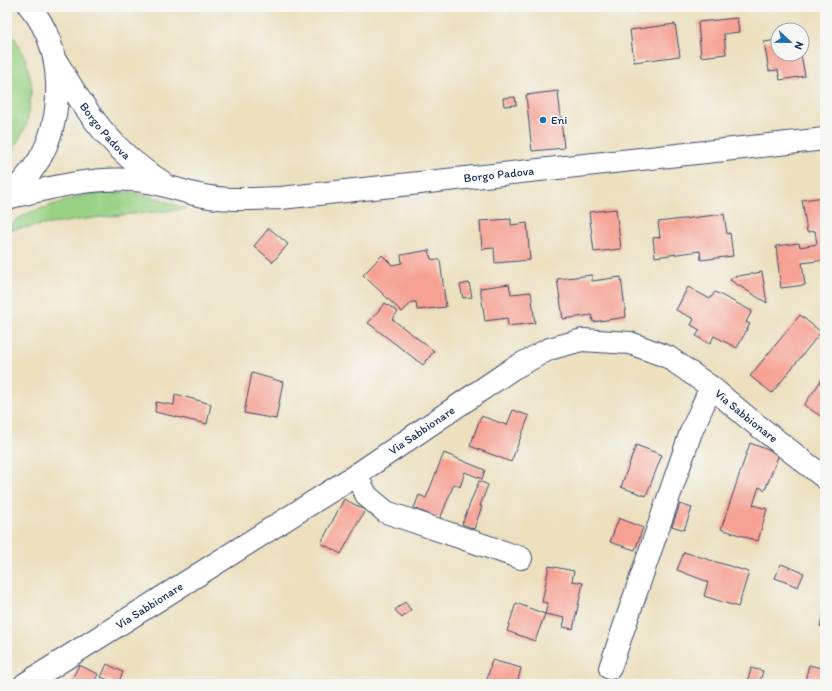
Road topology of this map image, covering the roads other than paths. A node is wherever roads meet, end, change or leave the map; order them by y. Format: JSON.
{"nodes":[{"id":1,"x":30,"y":7,"type":"edge"},
{"id":2,"x":54,"y":58,"type":"junction"},
{"id":3,"x":825,"y":139,"type":"edge"},
{"id":4,"x":173,"y":187,"type":"junction"},
{"id":5,"x":7,"y":198,"type":"edge"},
{"id":6,"x":711,"y":388,"type":"junction"},
{"id":7,"x":356,"y":474,"type":"junction"},
{"id":8,"x":825,"y":478,"type":"edge"},
{"id":9,"x":521,"y":558,"type":"dead end"},
{"id":10,"x":610,"y":668,"type":"dead end"},
{"id":11,"x":25,"y":684,"type":"edge"}],
"edges":[{"from":1,"to":2,"type":"main road"},
{"from":2,"to":4,"type":"main road","name":"Borgo Padova"},
{"from":2,"to":5,"type":"main road"},
{"from":3,"to":4,"type":"main road","name":"Borgo Padova"},
{"from":4,"to":5,"type":"main road","name":"Borgo Padova"},
{"from":6,"to":7,"type":"main road","name":"Via Sabbionare"},
{"from":6,"to":8,"type":"main road","name":"Via Sabbionare"},
{"from":6,"to":10,"type":"main road"},
{"from":7,"to":9,"type":"main road"},
{"from":7,"to":11,"type":"main road","name":"Via Sabbionare"}]}
